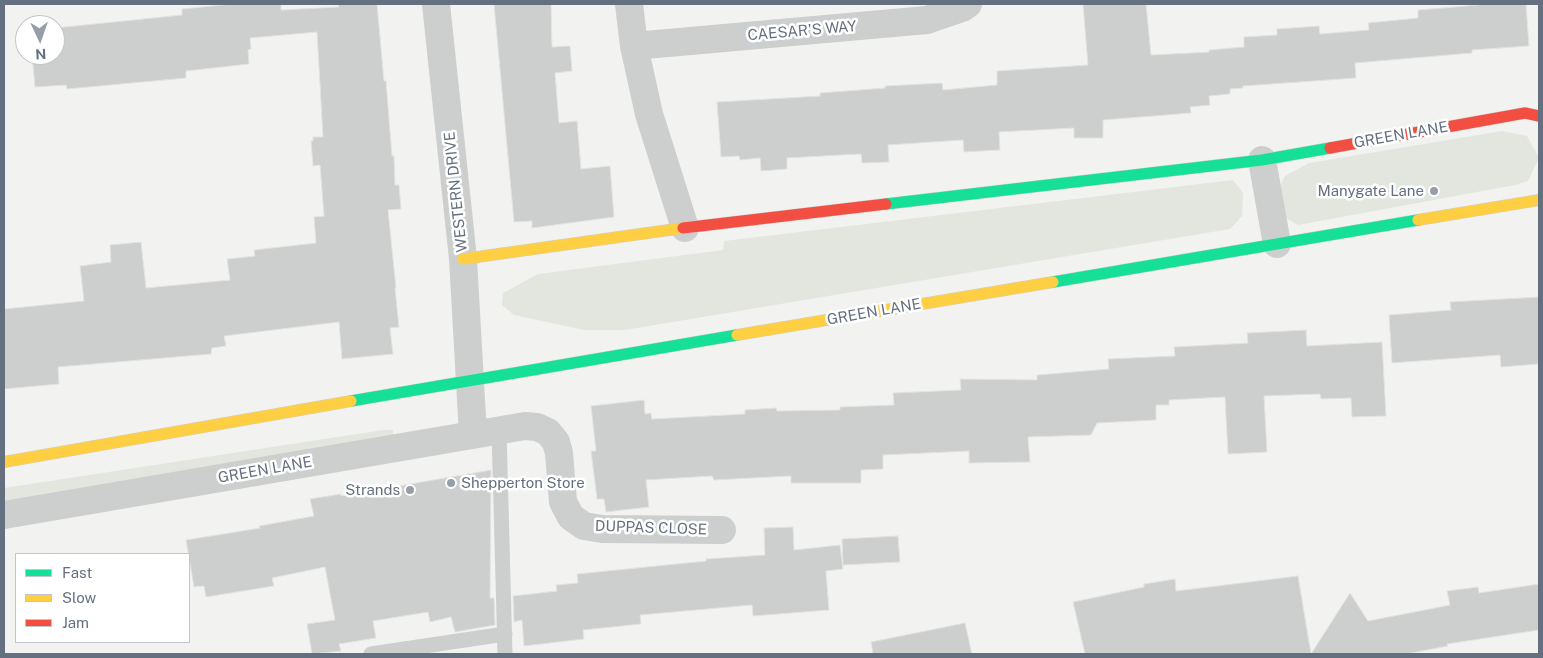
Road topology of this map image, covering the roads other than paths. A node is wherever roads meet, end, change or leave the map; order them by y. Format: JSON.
{"nodes":[{"id":1,"x":436,"y":4,"type":"edge"},
{"id":2,"x":629,"y":4,"type":"edge"},
{"id":3,"x":968,"y":4,"type":"edge"},
{"id":4,"x":634,"y":46,"type":"junction"},
{"id":5,"x":1539,"y":116,"type":"edge"},
{"id":6,"x":1262,"y":160,"type":"junction"},
{"id":7,"x":1539,"y":200,"type":"edge"},
{"id":8,"x":685,"y":228,"type":"junction"},
{"id":9,"x":1277,"y":244,"type":"junction"},
{"id":10,"x":463,"y":259,"type":"junction"},
{"id":11,"x":470,"y":380,"type":"junction"},
{"id":12,"x":499,"y":430,"type":"junction"},
{"id":13,"x":473,"y":434,"type":"junction"},
{"id":14,"x":4,"y":462,"type":"edge"},
{"id":15,"x":4,"y":515,"type":"edge"},
{"id":16,"x":722,"y":530,"type":"dead end"},
{"id":17,"x":504,"y":634,"type":"junction"},
{"id":18,"x":371,"y":654,"type":"edge"},
{"id":19,"x":505,"y":654,"type":"edge"}],
"edges":[{"from":1,"to":10,"type":"street","name":"WESTERN DRIVE"},
{"from":2,"to":4,"type":"street"},
{"from":3,"to":4,"type":"street","name":"CAESAR'S WAY"},
{"from":4,"to":8,"type":"street"},
{"from":5,"to":6,"type":"main road","name":"GREEN LANE"},
{"from":6,"to":8,"type":"main road","name":"GREEN LANE"},
{"from":6,"to":9,"type":"street"},
{"from":7,"to":9,"type":"main road","name":"GREEN LANE"},
{"from":8,"to":10,"type":"main road","name":"GREEN LANE"},
{"from":9,"to":11,"type":"main road","name":"GREEN LANE"},
{"from":10,"to":11,"type":"street","name":"WESTERN DRIVE"},
{"from":11,"to":13,"type":"street"},
{"from":11,"to":14,"type":"main road","name":"GREEN LANE"},
{"from":12,"to":13,"type":"street","name":"DUPPAS CLOSE"},
{"from":12,"to":16,"type":"street","name":"DUPPAS CLOSE"},
{"from":12,"to":17,"type":"lane"},
{"from":13,"to":15,"type":"street","name":"GREEN LANE"},
{"from":17,"to":18,"type":"lane"},
{"from":17,"to":19,"type":"lane"}]}
